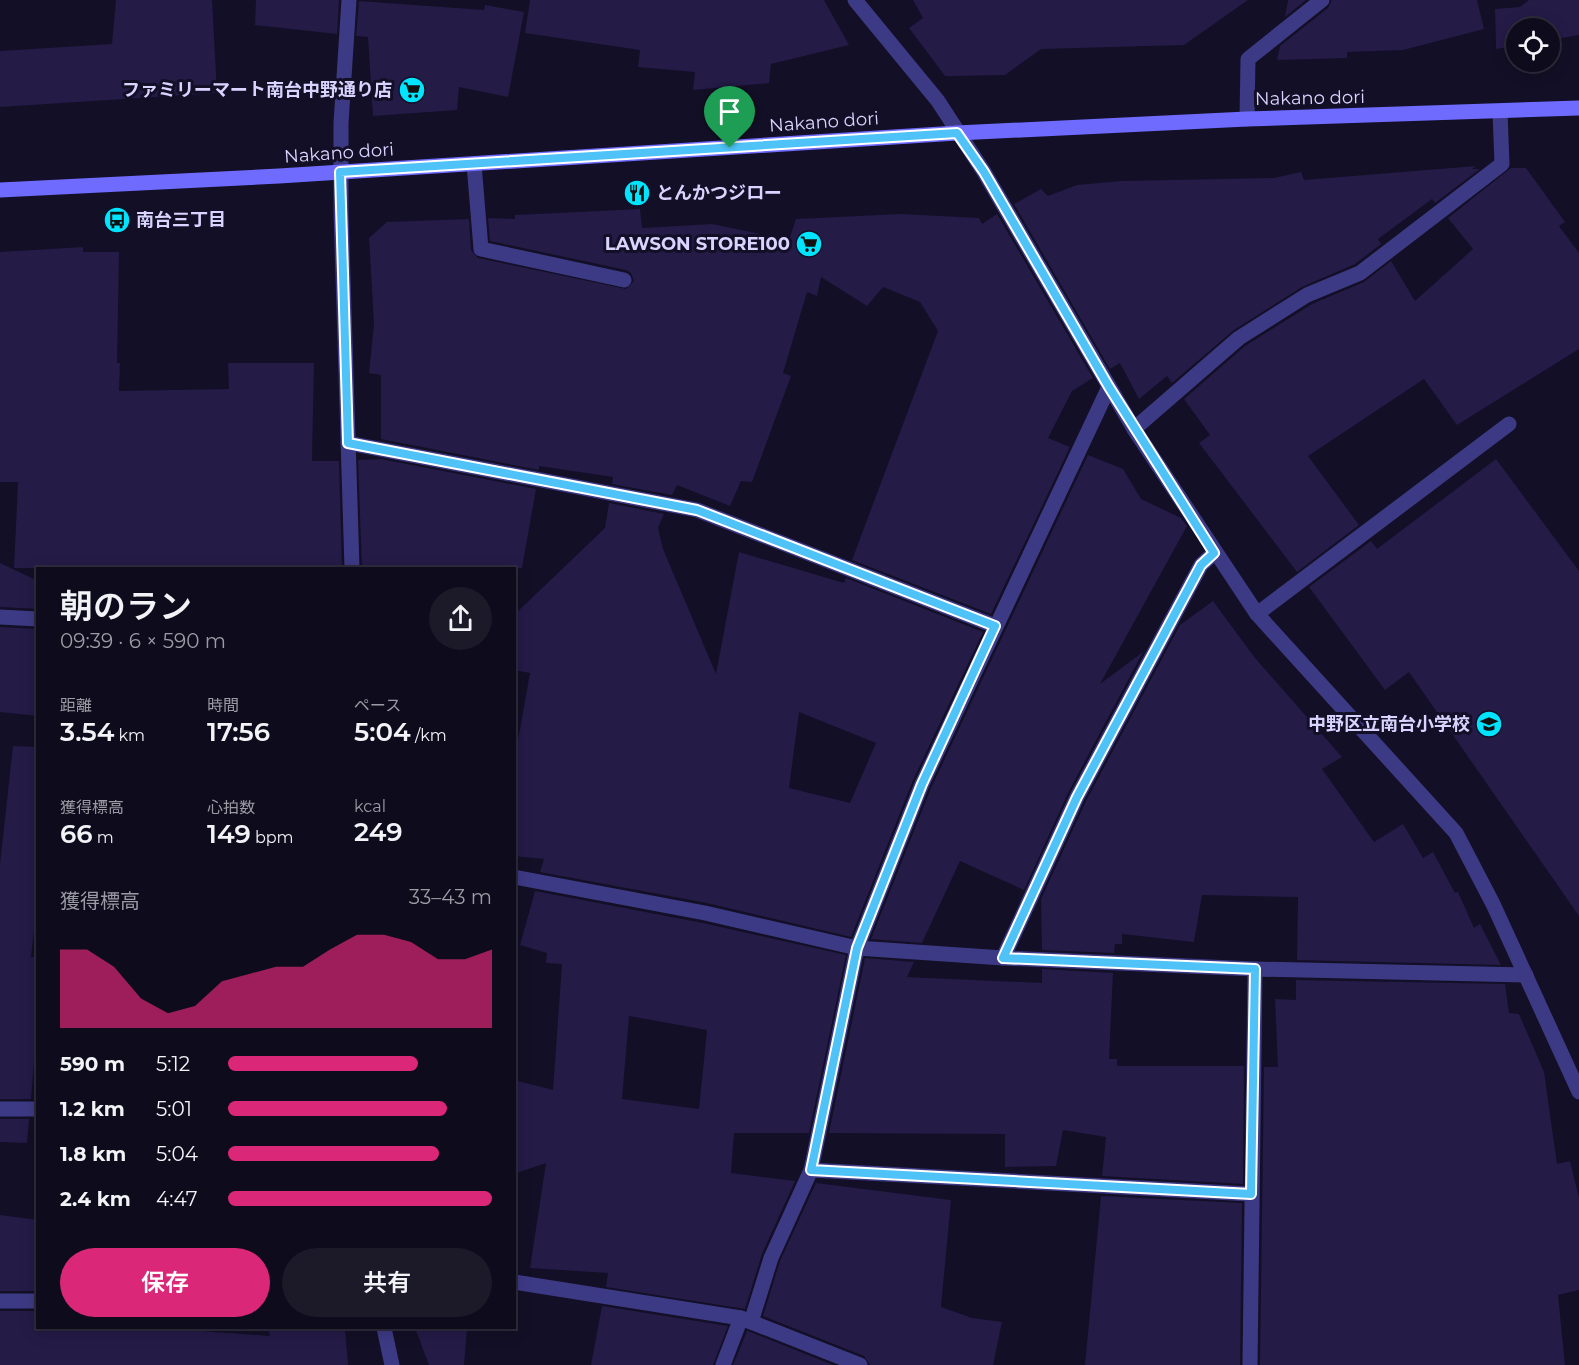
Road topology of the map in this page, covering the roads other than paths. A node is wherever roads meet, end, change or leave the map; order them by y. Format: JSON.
{"nodes":[{"id":1,"x":349,"y":0,"type":"edge"},
{"id":2,"x":855,"y":0,"type":"edge"},
{"id":3,"x":1323,"y":0,"type":"edge"},
{"id":4,"x":1579,"y":108,"type":"edge"},
{"id":5,"x":1500,"y":112,"type":"junction"},
{"id":6,"x":1247,"y":119,"type":"junction"},
{"id":7,"x":957,"y":133,"type":"junction"},
{"id":8,"x":474,"y":164,"type":"junction"},
{"id":9,"x":340,"y":172,"type":"junction"},
{"id":10,"x":0,"y":190,"type":"edge"},
{"id":11,"x":624,"y":280,"type":"dead end"},
{"id":12,"x":1109,"y":387,"type":"junction"},
{"id":13,"x":1509,"y":424,"type":"dead end"},
{"id":14,"x":1134,"y":429,"type":"junction"},
{"id":15,"x":348,"y":443,"type":"junction"},
{"id":16,"x":1214,"y":553,"type":"junction"},
{"id":17,"x":352,"y":567,"type":"edge"},
{"id":18,"x":1257,"y":614,"type":"junction"},
{"id":19,"x":0,"y":617,"type":"edge"},
{"id":20,"x":36,"y":619,"type":"edge"},
{"id":21,"x":995,"y":626,"type":"junction"},
{"id":22,"x":516,"y":878,"type":"edge"},
{"id":23,"x":857,"y":948,"type":"junction"},
{"id":24,"x":1003,"y":958,"type":"junction"},
{"id":25,"x":1255,"y":969,"type":"junction"},
{"id":26,"x":1526,"y":975,"type":"junction"},
{"id":27,"x":1579,"y":1092,"type":"edge"},
{"id":28,"x":0,"y":1109,"type":"edge"},
{"id":29,"x":36,"y":1109,"type":"edge"},
{"id":30,"x":811,"y":1170,"type":"junction"},
{"id":31,"x":1251,"y":1194,"type":"junction"},
{"id":32,"x":516,"y":1282,"type":"edge"},
{"id":33,"x":0,"y":1301,"type":"edge"},
{"id":34,"x":36,"y":1301,"type":"edge"},
{"id":35,"x":746,"y":1320,"type":"junction"},
{"id":36,"x":384,"y":1329,"type":"edge"},
{"id":37,"x":392,"y":1365,"type":"edge"},
{"id":38,"x":723,"y":1365,"type":"edge"},
{"id":39,"x":860,"y":1365,"type":"edge"},
{"id":40,"x":1250,"y":1365,"type":"edge"}],
"edges":[{"from":1,"to":9,"type":"street"},
{"from":2,"to":7,"type":"street"},
{"from":3,"to":6,"type":"street"},
{"from":4,"to":5,"type":"main road","name":"Nakano dori"},
{"from":5,"to":6,"type":"main road","name":"Nakano dori"},
{"from":5,"to":14,"type":"street"},
{"from":6,"to":7,"type":"main road","name":"Nakano dori"},
{"from":7,"to":8,"type":"main road","name":"Nakano dori"},
{"from":7,"to":12,"type":"street"},
{"from":8,"to":9,"type":"main road","name":"Nakano dori"},
{"from":8,"to":11,"type":"street"},
{"from":9,"to":10,"type":"main road","name":"Nakano dori"},
{"from":9,"to":15,"type":"street"},
{"from":12,"to":14,"type":"street"},
{"from":12,"to":21,"type":"street"},
{"from":13,"to":18,"type":"street"},
{"from":14,"to":16,"type":"street"},
{"from":15,"to":17,"type":"street"},
{"from":15,"to":21,"type":"street"},
{"from":16,"to":18,"type":"street"},
{"from":16,"to":24,"type":"street"},
{"from":18,"to":26,"type":"street"},
{"from":19,"to":20,"type":"street"},
{"from":21,"to":23,"type":"street"},
{"from":22,"to":23,"type":"street"},
{"from":23,"to":24,"type":"street"},
{"from":23,"to":30,"type":"street"},
{"from":24,"to":25,"type":"street"},
{"from":25,"to":26,"type":"street"},
{"from":25,"to":31,"type":"street"},
{"from":26,"to":27,"type":"street"},
{"from":28,"to":29,"type":"street"},
{"from":30,"to":31,"type":"street"},
{"from":30,"to":35,"type":"street"},
{"from":31,"to":40,"type":"street"},
{"from":32,"to":35,"type":"street"},
{"from":33,"to":34,"type":"street"},
{"from":35,"to":38,"type":"street"},
{"from":35,"to":39,"type":"street"},
{"from":36,"to":37,"type":"street"}]}
